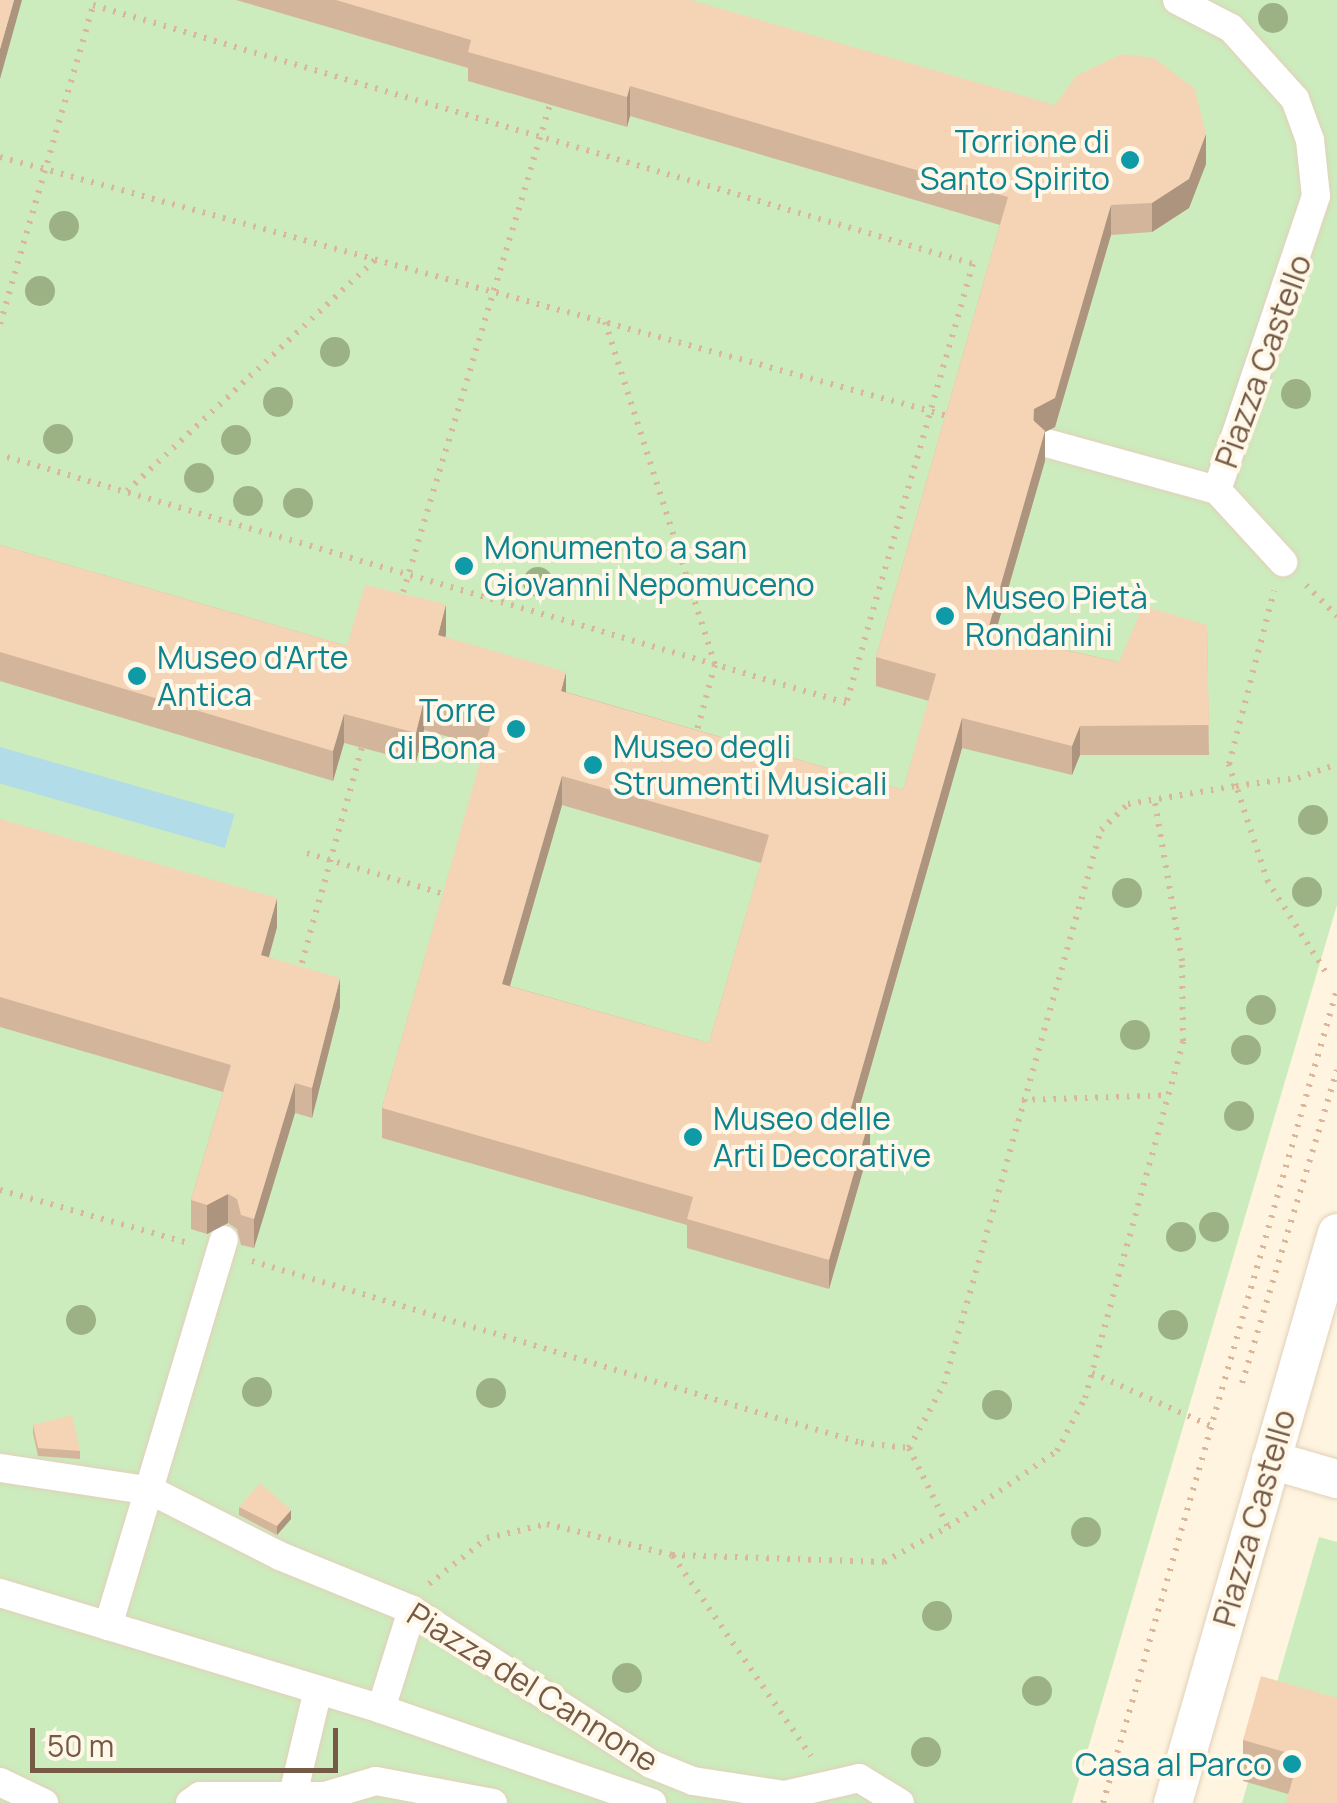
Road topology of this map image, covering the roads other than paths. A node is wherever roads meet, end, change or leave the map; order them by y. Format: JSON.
{"nodes":[{"id":1,"x":1177,"y":0,"type":"edge"},
{"id":2,"x":1050,"y":444,"type":"dead end"},
{"id":3,"x":1217,"y":490,"type":"junction"},
{"id":4,"x":1283,"y":562,"type":"road end"},
{"id":5,"x":1337,"y":1233,"type":"edge"},
{"id":6,"x":222,"y":1246,"type":"road end"},
{"id":7,"x":1271,"y":1460,"type":"junction"},
{"id":8,"x":0,"y":1468,"type":"edge"},
{"id":9,"x":1337,"y":1479,"type":"edge"},
{"id":10,"x":152,"y":1490,"type":"junction"},
{"id":11,"x":0,"y":1594,"type":"edge"},
{"id":12,"x":412,"y":1610,"type":"junction"},
{"id":13,"x":108,"y":1626,"type":"junction"},
{"id":14,"x":318,"y":1690,"type":"junction"},
{"id":15,"x":381,"y":1709,"type":"junction"},
{"id":16,"x":0,"y":1782,"type":"edge"},
{"id":17,"x":829,"y":1792,"type":"edge"},
{"id":18,"x":292,"y":1799,"type":"junction"},
{"id":19,"x":44,"y":1803,"type":"edge"},
{"id":20,"x":190,"y":1803,"type":"edge"},
{"id":21,"x":492,"y":1803,"type":"edge"},
{"id":22,"x":652,"y":1803,"type":"edge"},
{"id":23,"x":900,"y":1803,"type":"edge"},
{"id":24,"x":1173,"y":1803,"type":"edge"}],
"edges":[{"from":1,"to":3,"type":"street","name":"Piazza Castello"},
{"from":2,"to":3,"type":"street","name":"Piazza Castello"},
{"from":3,"to":4,"type":"street"},
{"from":5,"to":7,"type":"street","name":"Piazza Castello"},
{"from":6,"to":10,"type":"street"},
{"from":7,"to":9,"type":"street"},
{"from":7,"to":24,"type":"street","name":"Piazza Castello"},
{"from":8,"to":10,"type":"street","name":"Piazza del Cannone"},
{"from":10,"to":12,"type":"street","name":"Piazza del Cannone"},
{"from":10,"to":13,"type":"street"},
{"from":11,"to":13,"type":"street"},
{"from":12,"to":15,"type":"street"},
{"from":12,"to":17,"type":"street","name":"Piazza del Cannone"},
{"from":13,"to":14,"type":"street"},
{"from":14,"to":15,"type":"street"},
{"from":14,"to":18,"type":"street"},
{"from":15,"to":22,"type":"street"},
{"from":16,"to":19,"type":"street"},
{"from":17,"to":23,"type":"street","name":"Piazza del Cannone"},
{"from":18,"to":20,"type":"street"},
{"from":18,"to":21,"type":"street"}]}
